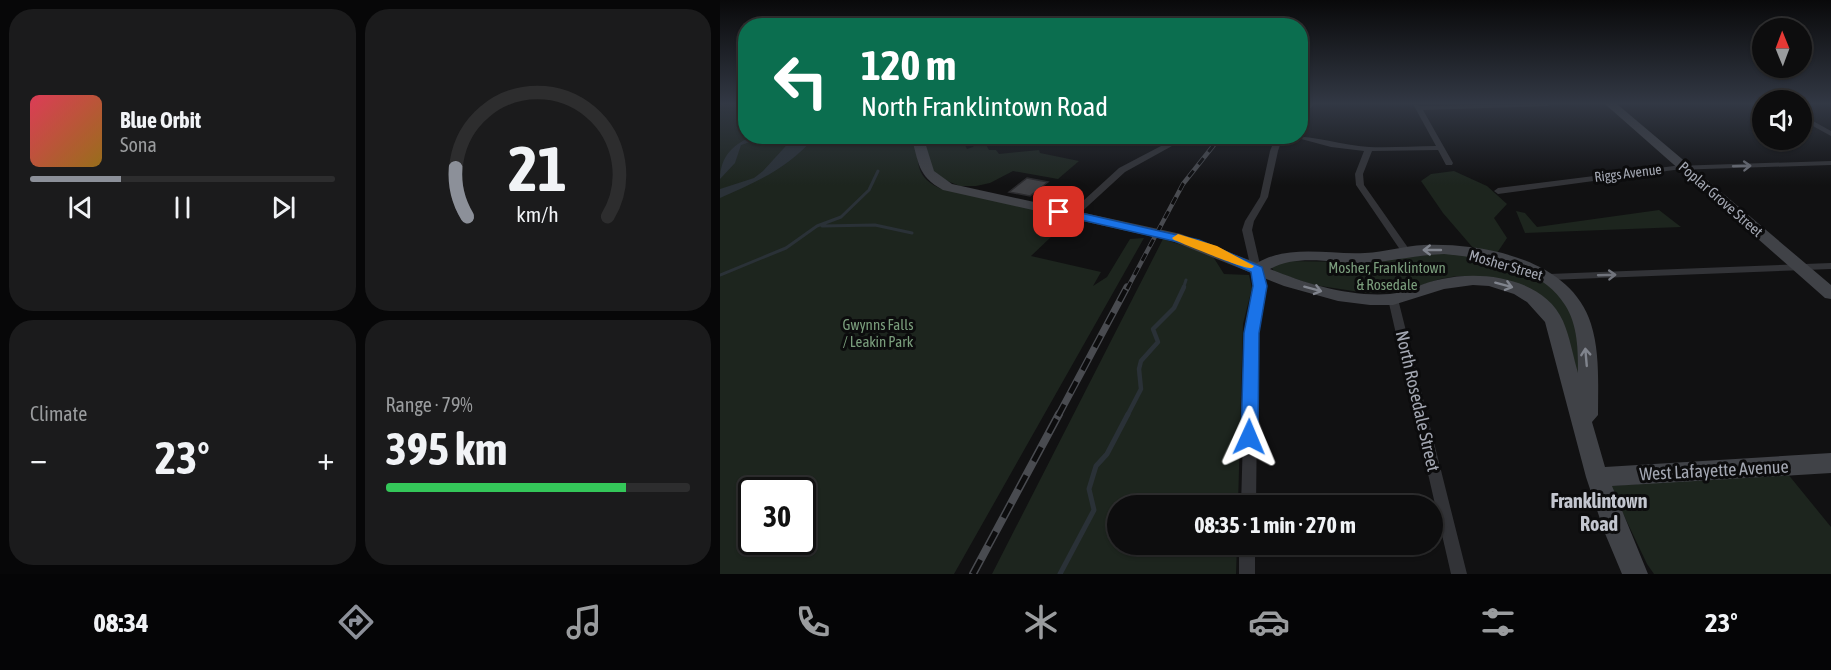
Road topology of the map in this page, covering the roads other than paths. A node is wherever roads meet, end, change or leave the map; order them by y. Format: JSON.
{"nodes":[{"id":1,"x":1431,"y":131,"type":"edge"},
{"id":2,"x":1641,"y":131,"type":"edge"},
{"id":3,"x":1308,"y":139,"type":"edge"},
{"id":4,"x":919,"y":144,"type":"edge"},
{"id":5,"x":1171,"y":144,"type":"edge"},
{"id":6,"x":1277,"y":144,"type":"edge"},
{"id":7,"x":1441,"y":148,"type":"junction"},
{"id":8,"x":1369,"y":149,"type":"junction"},
{"id":9,"x":1449,"y":163,"type":"dead end"},
{"id":10,"x":1831,"y":164,"type":"edge"},
{"id":11,"x":1684,"y":168,"type":"junction"},
{"id":12,"x":1498,"y":191,"type":"dead end"},
{"id":13,"x":1074,"y":214,"type":"junction"},
{"id":14,"x":1406,"y":252,"type":"junction"},
{"id":15,"x":1831,"y":266,"type":"edge"},
{"id":16,"x":1800,"y":267,"type":"junction"},
{"id":17,"x":1257,"y":270,"type":"junction"},
{"id":18,"x":1549,"y":277,"type":"junction"},
{"id":19,"x":1831,"y":294,"type":"edge"},
{"id":20,"x":1393,"y":299,"type":"junction"},
{"id":21,"x":1587,"y":436,"type":"junction"},
{"id":22,"x":1831,"y":463,"type":"edge"},
{"id":23,"x":1597,"y":477,"type":"junction"},
{"id":24,"x":1248,"y":495,"type":"edge"},
{"id":25,"x":1247,"y":555,"type":"edge"},
{"id":26,"x":1247,"y":574,"type":"edge"},
{"id":27,"x":1459,"y":574,"type":"edge"},
{"id":28,"x":1635,"y":574,"type":"edge"}],
"edges":[{"from":1,"to":7,"type":"street"},
{"from":2,"to":11,"type":"street","name":"Poplar Grove Street"},
{"from":3,"to":8,"type":"street"},
{"from":4,"to":13,"type":"street"},
{"from":5,"to":13,"type":"street"},
{"from":6,"to":17,"type":"street"},
{"from":7,"to":8,"type":"street"},
{"from":7,"to":9,"type":"street"},
{"from":8,"to":14,"type":"street"},
{"from":11,"to":10,"type":"street","name":"Riggs Avenue","one_way":true},
{"from":11,"to":12,"type":"street","name":"Riggs Avenue"},
{"from":11,"to":16,"type":"street","name":"Poplar Grove Street"},
{"from":13,"to":17,"type":"street"},
{"from":14,"to":17,"type":"street","name":"Mosher Street"},
{"from":18,"to":14,"type":"street","name":"Mosher Street","one_way":true},
{"from":15,"to":16,"type":"street","name":"Mosher Street"},
{"from":18,"to":16,"type":"street","name":"Mosher Street","one_way":true},
{"from":16,"to":19,"type":"street","name":"Poplar Grove Street"},
{"from":17,"to":20,"type":"street","one_way":true},
{"from":17,"to":24,"type":"street"},
{"from":21,"to":18,"type":"street","one_way":true},
{"from":20,"to":21,"type":"street","one_way":true},
{"from":20,"to":27,"type":"street","name":"North Rosedale Street"},
{"from":21,"to":23,"type":"street"},
{"from":22,"to":23,"type":"street","name":"West Lafayette Avenue"},
{"from":23,"to":28,"type":"street"},
{"from":25,"to":26,"type":"street"}]}
